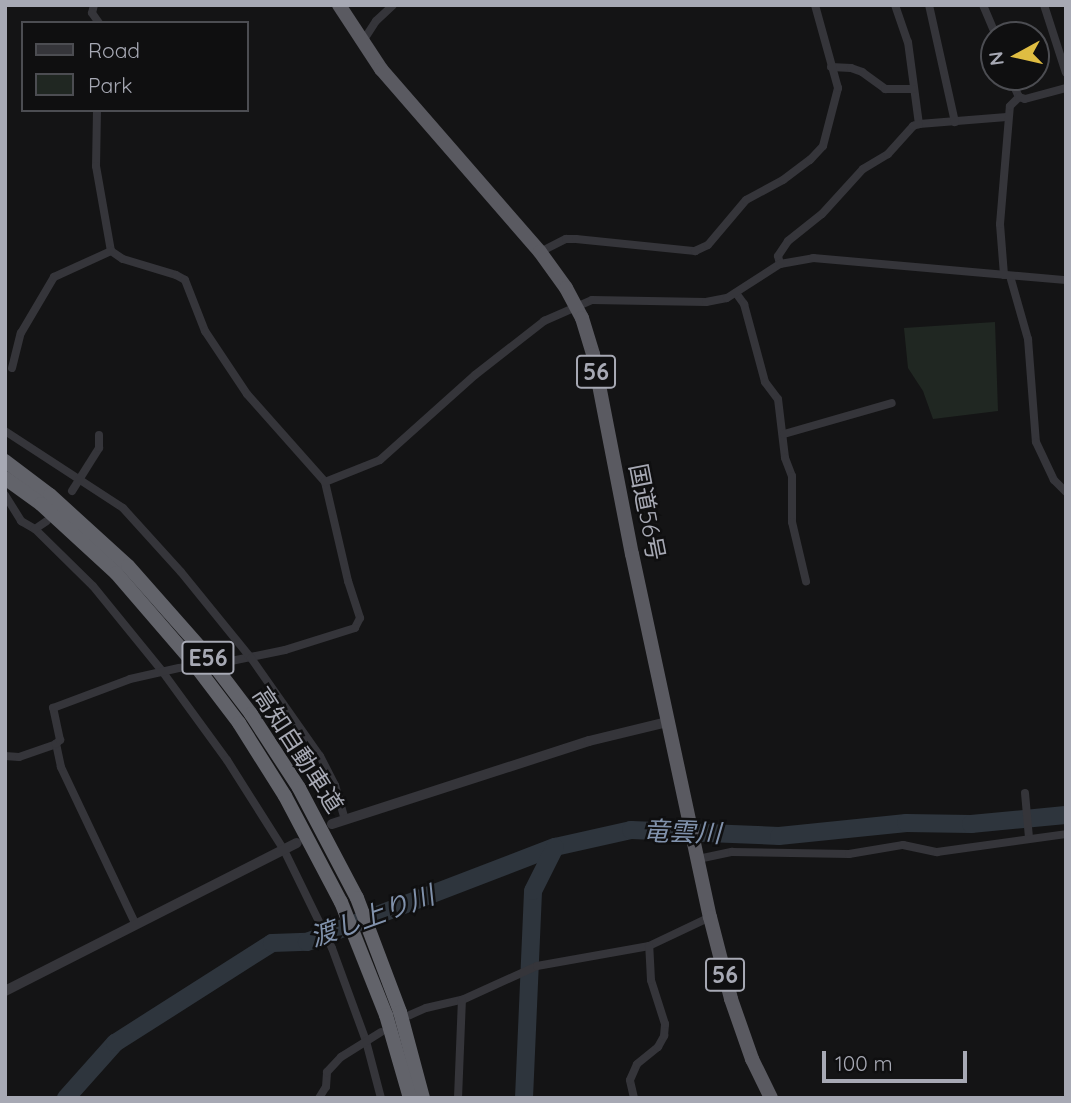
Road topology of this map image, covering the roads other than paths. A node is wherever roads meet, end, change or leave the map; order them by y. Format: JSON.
{"nodes":[{"id":1,"x":94,"y":5,"type":"edge"},
{"id":2,"x":339,"y":5,"type":"edge"},
{"id":3,"x":393,"y":5,"type":"edge"},
{"id":4,"x":815,"y":5,"type":"edge"},
{"id":5,"x":895,"y":5,"type":"edge"},
{"id":6,"x":929,"y":5,"type":"edge"},
{"id":7,"x":1044,"y":5,"type":"edge"},
{"id":8,"x":98,"y":21,"type":"edge"},
{"id":9,"x":362,"y":43,"type":"junction"},
{"id":10,"x":831,"y":67,"type":"junction"},
{"id":11,"x":1066,"y":73,"type":"edge"},
{"id":12,"x":1066,"y":88,"type":"edge"},
{"id":13,"x":914,"y":89,"type":"junction"},
{"id":14,"x":1016,"y":91,"type":"edge"},
{"id":15,"x":1019,"y":97,"type":"junction"},
{"id":16,"x":97,"y":112,"type":"edge"},
{"id":17,"x":1007,"y":117,"type":"junction"},
{"id":18,"x":955,"y":122,"type":"junction"},
{"id":19,"x":919,"y":124,"type":"junction"},
{"id":20,"x":111,"y":251,"type":"junction"},
{"id":21,"x":540,"y":252,"type":"junction"},
{"id":22,"x":780,"y":264,"type":"junction"},
{"id":23,"x":1007,"y":276,"type":"junction"},
{"id":24,"x":1066,"y":280,"type":"edge"},
{"id":25,"x":736,"y":293,"type":"junction"},
{"id":26,"x":577,"y":305,"type":"junction"},
{"id":27,"x":12,"y":368,"type":"dead end"},
{"id":28,"x":892,"y":403,"type":"dead end"},
{"id":29,"x":5,"y":431,"type":"edge"},
{"id":30,"x":784,"y":434,"type":"junction"},
{"id":31,"x":99,"y":435,"type":"dead end"},
{"id":32,"x":5,"y":461,"type":"edge"},
{"id":33,"x":5,"y":478,"type":"edge"},
{"id":34,"x":78,"y":482,"type":"junction"},
{"id":35,"x":326,"y":482,"type":"junction"},
{"id":36,"x":72,"y":491,"type":"dead end"},
{"id":37,"x":1066,"y":492,"type":"edge"},
{"id":38,"x":5,"y":495,"type":"edge"},
{"id":39,"x":47,"y":520,"type":"dead end"},
{"id":40,"x":35,"y":529,"type":"junction"},
{"id":41,"x":806,"y":581,"type":"dead end"},
{"id":42,"x":251,"y":658,"type":"junction"},
{"id":43,"x":231,"y":661,"type":"tunnel mouth"},
{"id":44,"x":178,"y":668,"type":"tunnel mouth"},
{"id":45,"x":162,"y":671,"type":"junction"},
{"id":46,"x":667,"y":722,"type":"junction"},
{"id":47,"x":56,"y":744,"type":"junction"},
{"id":48,"x":5,"y":756,"type":"edge"},
{"id":49,"x":1025,"y":793,"type":"dead end"},
{"id":50,"x":345,"y":820,"type":"junction"},
{"id":51,"x":332,"y":824,"type":"dead end"},
{"id":52,"x":1066,"y":834,"type":"edge"},
{"id":53,"x":1029,"y":838,"type":"junction"},
{"id":54,"x":297,"y":843,"type":"dead end"},
{"id":55,"x":284,"y":850,"type":"junction"},
{"id":56,"x":696,"y":853,"type":"junction"},
{"id":57,"x":710,"y":917,"type":"junction"},
{"id":58,"x":135,"y":923,"type":"junction"},
{"id":59,"x":649,"y":946,"type":"junction"},
{"id":60,"x":5,"y":991,"type":"edge"},
{"id":61,"x":462,"y":1000,"type":"junction"},
{"id":62,"x":410,"y":1015,"type":"dead end"},
{"id":63,"x":381,"y":1032,"type":"dead end"},
{"id":64,"x":366,"y":1041,"type":"junction"},
{"id":65,"x":319,"y":1098,"type":"edge"},
{"id":66,"x":382,"y":1098,"type":"edge"},
{"id":67,"x":410,"y":1098,"type":"edge"},
{"id":68,"x":423,"y":1098,"type":"edge"},
{"id":69,"x":458,"y":1098,"type":"edge"},
{"id":70,"x":634,"y":1098,"type":"edge"},
{"id":71,"x":771,"y":1098,"type":"edge"}],
"edges":[{"from":1,"to":8,"type":"street"},
{"from":2,"to":9,"type":"highway","name":"国道56号","number":"56"},
{"from":3,"to":9,"type":"street"},
{"from":4,"to":10,"type":"street"},
{"from":5,"to":13,"type":"street"},
{"from":6,"to":18,"type":"street"},
{"from":7,"to":11,"type":"street"},
{"from":9,"to":21,"type":"highway","name":"国道56号","number":"56"},
{"from":10,"to":13,"type":"street"},
{"from":10,"to":21,"type":"street"},
{"from":12,"to":15,"type":"street"},
{"from":13,"to":19,"type":"street"},
{"from":14,"to":15,"type":"street"},
{"from":15,"to":17,"type":"street"},
{"from":16,"to":20,"type":"street"},
{"from":17,"to":18,"type":"street"},
{"from":17,"to":23,"type":"street"},
{"from":18,"to":19,"type":"street"},
{"from":19,"to":22,"type":"street"},
{"from":20,"to":27,"type":"street"},
{"from":20,"to":35,"type":"street"},
{"from":21,"to":26,"type":"highway","name":"国道56号","number":"56"},
{"from":22,"to":23,"type":"street"},
{"from":22,"to":25,"type":"street"},
{"from":23,"to":24,"type":"street"},
{"from":23,"to":37,"type":"street"},
{"from":25,"to":26,"type":"street"},
{"from":25,"to":30,"type":"street"},
{"from":26,"to":35,"type":"street"},
{"from":26,"to":46,"type":"highway","name":"国道56号","number":"56"},
{"from":28,"to":30,"type":"street"},
{"from":29,"to":34,"type":"street"},
{"from":30,"to":41,"type":"street"},
{"from":31,"to":34,"type":"street"},
{"from":32,"to":68,"type":"highway","name":"高知自動車道","number":"E56"},
{"from":33,"to":67,"type":"highway","name":"高知自動車道","number":"E56"},
{"from":34,"to":36,"type":"street"},
{"from":34,"to":42,"type":"street"},
{"from":35,"to":42,"type":"street"},
{"from":38,"to":40,"type":"street"},
{"from":39,"to":40,"type":"street"},
{"from":40,"to":45,"type":"street"},
{"from":42,"to":43,"type":"street"},
{"from":42,"to":50,"type":"street"},
{"from":44,"to":45,"type":"street"},
{"from":45,"to":47,"type":"street"},
{"from":45,"to":55,"type":"street"},
{"from":46,"to":50,"type":"street"},
{"from":46,"to":56,"type":"highway","name":"国道56号","number":"56"},
{"from":47,"to":48,"type":"street"},
{"from":47,"to":58,"type":"street"},
{"from":49,"to":53,"type":"street"},
{"from":50,"to":51,"type":"street"},
{"from":52,"to":53,"type":"street"},
{"from":53,"to":56,"type":"street"},
{"from":54,"to":55,"type":"street"},
{"from":55,"to":58,"type":"street"},
{"from":55,"to":64,"type":"street"},
{"from":56,"to":57,"type":"highway","name":"国道56号","number":"56"},
{"from":57,"to":59,"type":"street"},
{"from":57,"to":71,"type":"highway","name":"国道56号","number":"56"},
{"from":58,"to":60,"type":"street"},
{"from":59,"to":61,"type":"street"},
{"from":59,"to":70,"type":"street"},
{"from":61,"to":62,"type":"street"},
{"from":61,"to":69,"type":"street"},
{"from":63,"to":64,"type":"street"},
{"from":64,"to":65,"type":"street"},
{"from":64,"to":66,"type":"street"}]}
